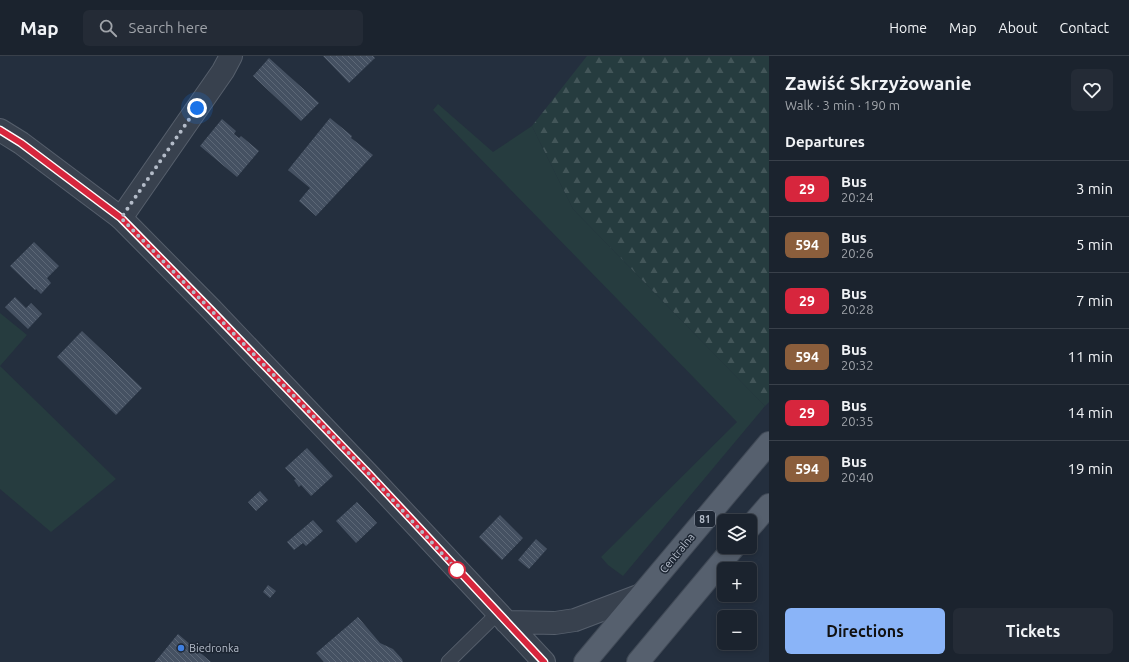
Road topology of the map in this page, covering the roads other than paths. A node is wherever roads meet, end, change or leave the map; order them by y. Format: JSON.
{"nodes":[{"id":1,"x":231,"y":56,"type":"edge"},
{"id":2,"x":0,"y":130,"type":"edge"},
{"id":3,"x":121,"y":218,"type":"junction"},
{"id":4,"x":769,"y":443,"type":"edge"},
{"id":5,"x":769,"y":505,"type":"edge"},
{"id":6,"x":757,"y":520,"type":"edge"},
{"id":7,"x":728,"y":554,"type":"edge"},
{"id":8,"x":641,"y":595,"type":"junction"},
{"id":9,"x":502,"y":618,"type":"junction"},
{"id":10,"x":448,"y":662,"type":"edge"},
{"id":11,"x":544,"y":662,"type":"edge"},
{"id":12,"x":585,"y":662,"type":"edge"},
{"id":13,"x":638,"y":662,"type":"edge"}],
"edges":[{"from":1,"to":3,"type":"street"},
{"from":2,"to":3,"type":"street"},
{"from":3,"to":9,"type":"street"},
{"from":4,"to":8,"type":"main road","name":"Centralna","number":"81"},
{"from":5,"to":6,"type":"main road"},
{"from":7,"to":13,"type":"main road"},
{"from":8,"to":9,"type":"street"},
{"from":8,"to":12,"type":"main road","name":"Centralna","number":"81"},
{"from":9,"to":10,"type":"lane"},
{"from":9,"to":11,"type":"street"}]}
